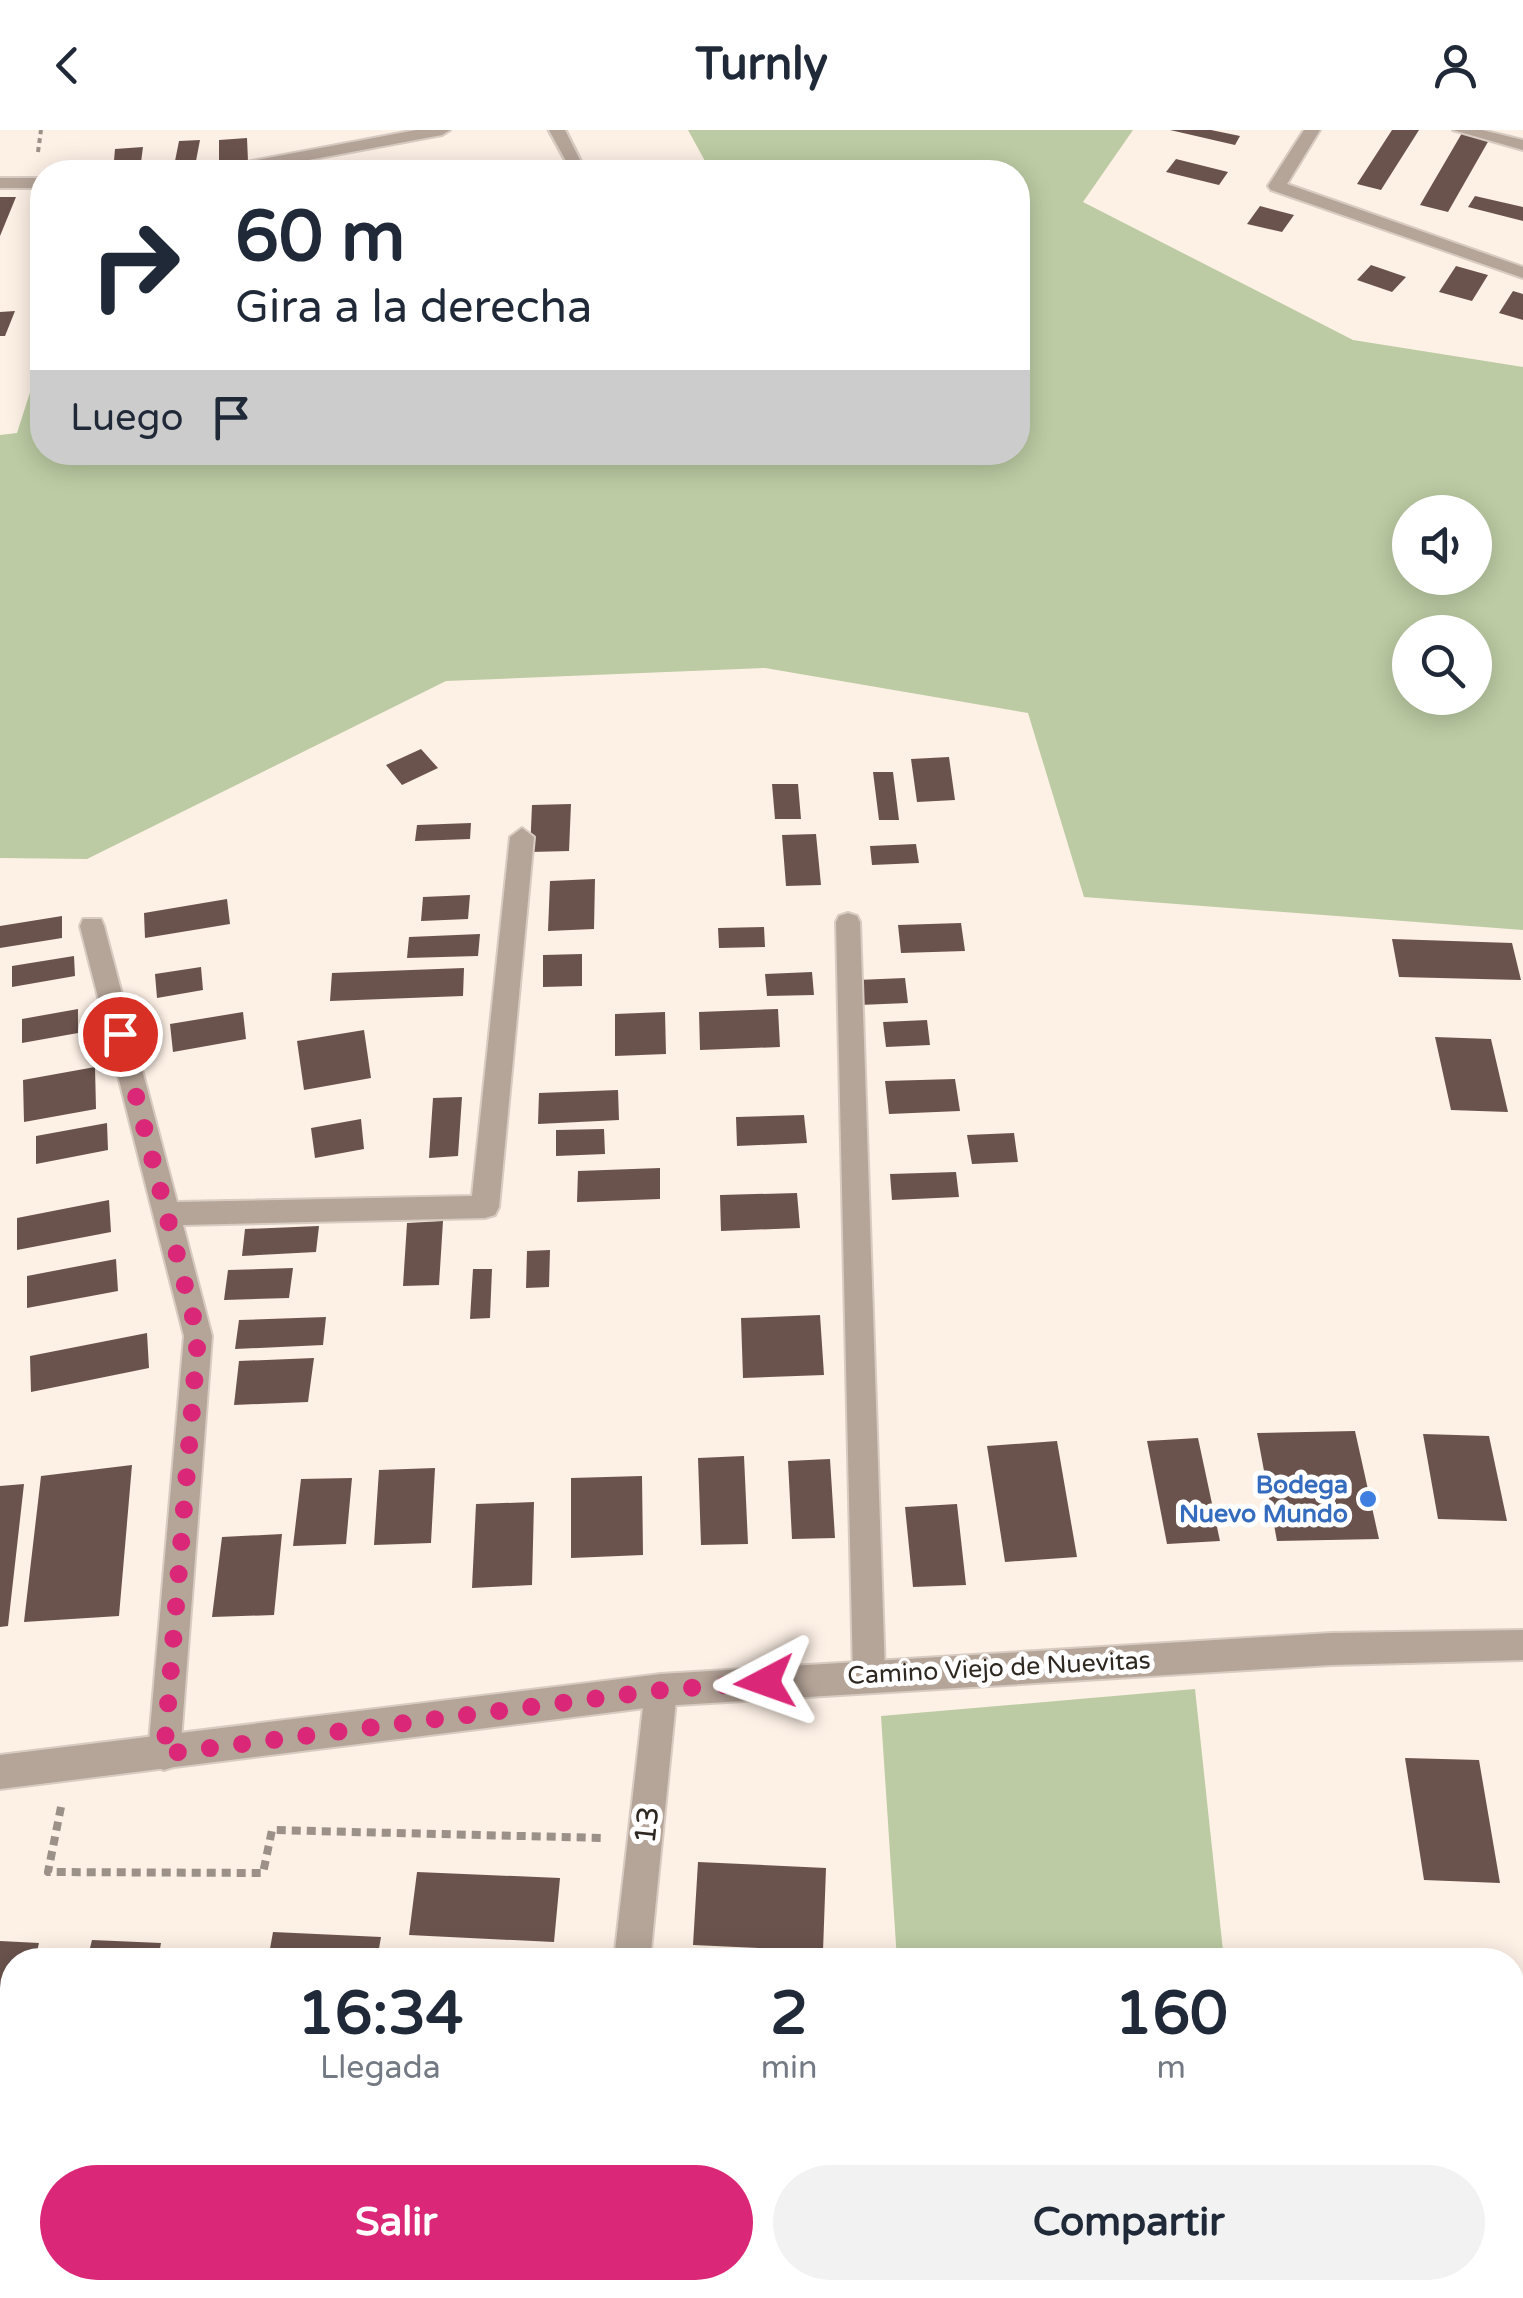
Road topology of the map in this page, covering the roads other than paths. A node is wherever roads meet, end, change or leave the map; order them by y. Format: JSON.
{"nodes":[{"id":1,"x":442,"y":130,"type":"edge"},
{"id":2,"x":557,"y":130,"type":"edge"},
{"id":3,"x":1312,"y":130,"type":"edge"},
{"id":4,"x":1462,"y":130,"type":"edge"},
{"id":5,"x":1523,"y":144,"type":"edge"},
{"id":6,"x":283,"y":160,"type":"edge"},
{"id":7,"x":573,"y":160,"type":"edge"},
{"id":8,"x":0,"y":183,"type":"edge"},
{"id":9,"x":30,"y":183,"type":"edge"},
{"id":10,"x":1523,"y":274,"type":"edge"},
{"id":11,"x":522,"y":836,"type":"dead end"},
{"id":12,"x":848,"y":922,"type":"dead end"},
{"id":13,"x":92,"y":926,"type":"dead end"},
{"id":14,"x":167,"y":1214,"type":"junction"},
{"id":15,"x":1523,"y":1644,"type":"edge"},
{"id":16,"x":869,"y":1674,"type":"junction"},
{"id":17,"x":662,"y":1690,"type":"junction"},
{"id":18,"x":164,"y":1754,"type":"junction"},
{"id":19,"x":0,"y":1772,"type":"edge"},
{"id":20,"x":633,"y":1948,"type":"edge"}],
"edges":[{"from":1,"to":6,"type":"street"},
{"from":2,"to":7,"type":"lane"},
{"from":3,"to":10,"type":"street"},
{"from":4,"to":5,"type":"street"},
{"from":8,"to":9,"type":"street"},
{"from":11,"to":14,"type":"street"},
{"from":12,"to":16,"type":"street"},
{"from":13,"to":14,"type":"street"},
{"from":14,"to":18,"type":"street"},
{"from":15,"to":16,"type":"street","name":"Camino Viejo de Nuevitas"},
{"from":16,"to":17,"type":"street","name":"Camino Viejo de Nuevitas"},
{"from":17,"to":18,"type":"street","name":"Camino Viejo de Nuevitas"},
{"from":17,"to":20,"type":"street","name":"13"},
{"from":18,"to":19,"type":"street","name":"Camino Viejo de Nuevitas"}]}
